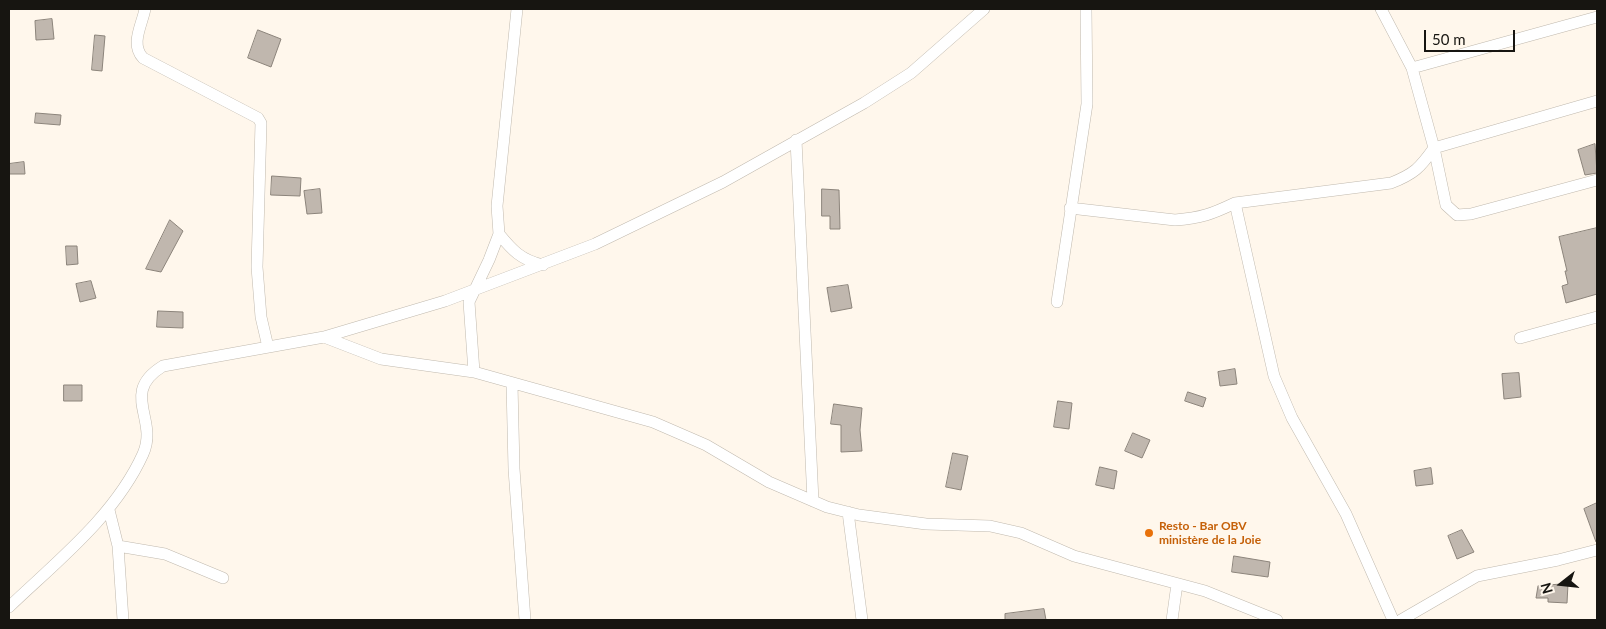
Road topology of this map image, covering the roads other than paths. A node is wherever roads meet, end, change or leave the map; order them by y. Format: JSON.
{"nodes":[{"id":1,"x":145,"y":9,"type":"edge"},
{"id":2,"x":517,"y":9,"type":"edge"},
{"id":3,"x":984,"y":9,"type":"edge"},
{"id":4,"x":1086,"y":9,"type":"edge"},
{"id":5,"x":1381,"y":9,"type":"edge"},
{"id":6,"x":1595,"y":9,"type":"edge"},
{"id":7,"x":1597,"y":18,"type":"edge"},
{"id":8,"x":1412,"y":68,"type":"junction"},
{"id":9,"x":1597,"y":101,"type":"edge"},
{"id":10,"x":796,"y":140,"type":"junction"},
{"id":11,"x":1434,"y":148,"type":"junction"},
{"id":12,"x":1597,"y":180,"type":"edge"},
{"id":13,"x":1235,"y":203,"type":"junction"},
{"id":14,"x":1070,"y":208,"type":"junction"},
{"id":15,"x":499,"y":234,"type":"junction"},
{"id":16,"x":543,"y":265,"type":"junction"},
{"id":17,"x":473,"y":291,"type":"junction"},
{"id":18,"x":1057,"y":302,"type":"dead end"},
{"id":19,"x":1597,"y":317,"type":"edge"},
{"id":20,"x":324,"y":337,"type":"junction"},
{"id":21,"x":1520,"y":338,"type":"dead end"},
{"id":22,"x":268,"y":347,"type":"junction"},
{"id":23,"x":474,"y":372,"type":"junction"},
{"id":24,"x":512,"y":384,"type":"junction"},
{"id":25,"x":813,"y":500,"type":"junction"},
{"id":26,"x":108,"y":510,"type":"junction"},
{"id":27,"x":848,"y":512,"type":"junction"},
{"id":28,"x":118,"y":546,"type":"junction"},
{"id":29,"x":1597,"y":550,"type":"edge"},
{"id":30,"x":223,"y":578,"type":"dead end"},
{"id":31,"x":1177,"y":584,"type":"junction"},
{"id":32,"x":9,"y":607,"type":"edge"},
{"id":33,"x":123,"y":620,"type":"edge"},
{"id":34,"x":524,"y":620,"type":"edge"},
{"id":35,"x":862,"y":620,"type":"edge"},
{"id":36,"x":1172,"y":620,"type":"edge"},
{"id":37,"x":1277,"y":620,"type":"edge"},
{"id":38,"x":1392,"y":620,"type":"edge"},
{"id":39,"x":1401,"y":620,"type":"edge"}],
"edges":[{"from":1,"to":22,"type":"street"},
{"from":2,"to":15,"type":"street"},
{"from":3,"to":10,"type":"street"},
{"from":4,"to":14,"type":"street"},
{"from":5,"to":8,"type":"street"},
{"from":6,"to":7,"type":"street"},
{"from":7,"to":8,"type":"street"},
{"from":8,"to":11,"type":"street"},
{"from":9,"to":11,"type":"street"},
{"from":10,"to":16,"type":"street"},
{"from":10,"to":25,"type":"street"},
{"from":11,"to":12,"type":"street"},
{"from":11,"to":13,"type":"street"},
{"from":13,"to":14,"type":"street"},
{"from":13,"to":38,"type":"street"},
{"from":14,"to":18,"type":"street"},
{"from":15,"to":16,"type":"street"},
{"from":15,"to":17,"type":"street"},
{"from":16,"to":17,"type":"street"},
{"from":17,"to":20,"type":"street"},
{"from":17,"to":23,"type":"street"},
{"from":19,"to":21,"type":"street"},
{"from":20,"to":22,"type":"street"},
{"from":20,"to":23,"type":"street"},
{"from":22,"to":26,"type":"street"},
{"from":23,"to":24,"type":"street"},
{"from":24,"to":25,"type":"street"},
{"from":24,"to":34,"type":"street"},
{"from":25,"to":27,"type":"street"},
{"from":26,"to":28,"type":"street"},
{"from":26,"to":32,"type":"street"},
{"from":27,"to":31,"type":"street"},
{"from":27,"to":35,"type":"street"},
{"from":28,"to":30,"type":"street"},
{"from":28,"to":33,"type":"street"},
{"from":29,"to":39,"type":"street"},
{"from":31,"to":36,"type":"street"},
{"from":31,"to":37,"type":"street"}]}
